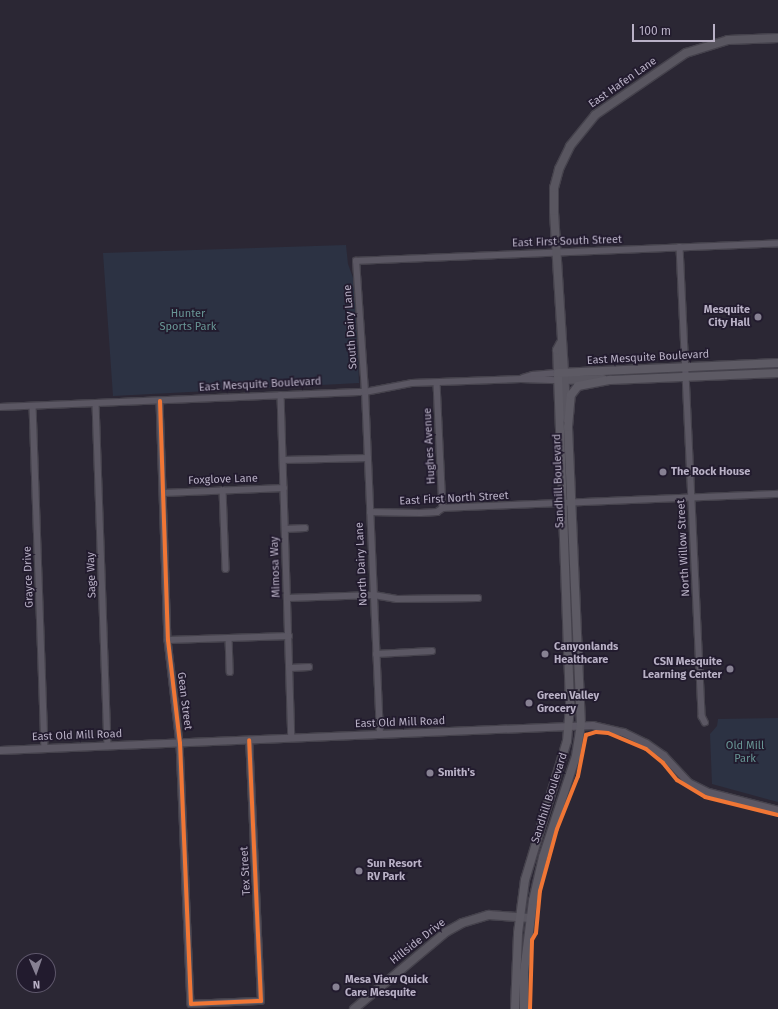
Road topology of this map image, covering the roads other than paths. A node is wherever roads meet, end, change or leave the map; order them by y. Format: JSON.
{"nodes":[{"id":1,"x":778,"y":38,"type":"edge"},
{"id":2,"x":778,"y":243,"type":"edge"},
{"id":3,"x":680,"y":247,"type":"junction"},
{"id":4,"x":556,"y":252,"type":"junction"},
{"id":5,"x":356,"y":261,"type":"joint"},
{"id":6,"x":778,"y":364,"type":"edge"},
{"id":7,"x":686,"y":372,"type":"junction"},
{"id":8,"x":778,"y":373,"type":"edge"},
{"id":9,"x":561,"y":377,"type":"junction"},
{"id":10,"x":610,"y":380,"type":"junction"},
{"id":11,"x":437,"y":383,"type":"junction"},
{"id":12,"x":365,"y":392,"type":"junction"},
{"id":13,"x":281,"y":395,"type":"junction"},
{"id":14,"x":160,"y":400,"type":"junction"},
{"id":15,"x":96,"y":403,"type":"junction"},
{"id":16,"x":33,"y":406,"type":"junction"},
{"id":17,"x":0,"y":408,"type":"edge"},
{"id":18,"x":568,"y":427,"type":"junction"},
{"id":19,"x":368,"y":458,"type":"junction"},
{"id":20,"x":283,"y":460,"type":"junction"},
{"id":21,"x":284,"y":488,"type":"junction"},
{"id":22,"x":223,"y":490,"type":"junction"},
{"id":23,"x":163,"y":493,"type":"junction"},
{"id":24,"x":778,"y":494,"type":"edge"},
{"id":25,"x":692,"y":498,"type":"junction"},
{"id":26,"x":567,"y":504,"type":"junction"},
{"id":27,"x":443,"y":508,"type":"junction"},
{"id":28,"x":370,"y":512,"type":"junction"},
{"id":29,"x":305,"y":528,"type":"dead end"},
{"id":30,"x":285,"y":529,"type":"junction"},
{"id":31,"x":226,"y":568,"type":"dead end"},
{"id":32,"x":566,"y":588,"type":"junction"},
{"id":33,"x":374,"y":595,"type":"junction"},
{"id":34,"x":288,"y":598,"type":"junction"},
{"id":35,"x":478,"y":598,"type":"dead end"},
{"id":36,"x":577,"y":632,"type":"junction"},
{"id":37,"x":289,"y":636,"type":"junction"},
{"id":38,"x":228,"y":638,"type":"junction"},
{"id":39,"x":168,"y":640,"type":"junction"},
{"id":40,"x":432,"y":651,"type":"dead end"},
{"id":41,"x":376,"y":654,"type":"junction"},
{"id":42,"x":309,"y":667,"type":"dead end"},
{"id":43,"x":290,"y":668,"type":"junction"},
{"id":44,"x":230,"y":672,"type":"dead end"},
{"id":45,"x":705,"y":722,"type":"dead end"},
{"id":46,"x":581,"y":725,"type":"junction"},
{"id":47,"x":568,"y":727,"type":"junction"},
{"id":48,"x":380,"y":735,"type":"junction"},
{"id":49,"x":292,"y":738,"type":"junction"},
{"id":50,"x":249,"y":740,"type":"junction"},
{"id":51,"x":180,"y":743,"type":"junction"},
{"id":52,"x":108,"y":746,"type":"junction"},
{"id":53,"x":45,"y":748,"type":"junction"},
{"id":54,"x":0,"y":750,"type":"edge"},
{"id":55,"x":778,"y":810,"type":"edge"},
{"id":56,"x":520,"y":916,"type":"junction"},
{"id":57,"x":530,"y":918,"type":"junction"},
{"id":58,"x":191,"y":1004,"type":"joint"},
{"id":59,"x":354,"y":1009,"type":"edge"},
{"id":60,"x":515,"y":1009,"type":"edge"},
{"id":61,"x":524,"y":1009,"type":"edge"}],
"edges":[{"from":1,"to":4,"type":"main road","name":"East Hafen Lane"},
{"from":2,"to":3,"type":"street","name":"East First South Street"},
{"from":3,"to":4,"type":"street","name":"East First South Street"},
{"from":3,"to":7,"type":"street","name":"North Willow Street"},
{"from":4,"to":5,"type":"street","name":"East First South Street"},
{"from":4,"to":9,"type":"main road","name":"East Hafen Lane"},
{"from":5,"to":12,"type":"street","name":"South Dairy Lane"},
{"from":6,"to":7,"type":"main road","name":"East Mesquite Boulevard"},
{"from":7,"to":8,"type":"main road","name":"East Mesquite Boulevard"},
{"from":7,"to":9,"type":"main road","name":"East Mesquite Boulevard"},
{"from":7,"to":10,"type":"main road","name":"East Mesquite Boulevard"},
{"from":7,"to":25,"type":"street","name":"North Willow Street"},
{"from":9,"to":10,"type":"main road","name":"East Mesquite Boulevard"},
{"from":9,"to":11,"type":"street","name":"East Mesquite Boulevard"},
{"from":9,"to":18,"type":"main road","name":"Sandhill Boulevard"},
{"from":9,"to":26,"type":"main road","name":"Sandhill Boulevard"},
{"from":10,"to":18,"type":"main road"},
{"from":11,"to":12,"type":"street","name":"East Mesquite Boulevard"},
{"from":11,"to":27,"type":"street","name":"Hughes Avenue"},
{"from":12,"to":13,"type":"street","name":"East Mesquite Boulevard"},
{"from":12,"to":19,"type":"street","name":"North Dairy Lane"},
{"from":13,"to":14,"type":"street","name":"East Mesquite Boulevard"},
{"from":13,"to":20,"type":"street","name":"Mimosa Way"},
{"from":14,"to":15,"type":"street","name":"East Mesquite Boulevard"},
{"from":14,"to":23,"type":"street","name":"Gean Street"},
{"from":15,"to":16,"type":"street","name":"East Mesquite Boulevard"},
{"from":15,"to":52,"type":"street","name":"Sage Way"},
{"from":16,"to":17,"type":"street","name":"East Mesquite Boulevard"},
{"from":16,"to":53,"type":"street","name":"Grayce Drive"},
{"from":18,"to":26,"type":"main road","name":"Sandhill Boulevard"},
{"from":19,"to":20,"type":"street"},
{"from":19,"to":28,"type":"street","name":"North Dairy Lane"},
{"from":20,"to":21,"type":"street","name":"Mimosa Way"},
{"from":21,"to":22,"type":"street","name":"Foxglove Lane"},
{"from":21,"to":30,"type":"street","name":"Mimosa Way"},
{"from":22,"to":23,"type":"street","name":"Foxglove Lane"},
{"from":22,"to":31,"type":"street"},
{"from":23,"to":39,"type":"street","name":"Gean Street"},
{"from":24,"to":25,"type":"street","name":"East First North Street"},
{"from":25,"to":26,"type":"street","name":"East First North Street"},
{"from":25,"to":45,"type":"street","name":"North Willow Street"},
{"from":26,"to":27,"type":"street","name":"East First North Street"},
{"from":26,"to":32,"type":"main road","name":"Sandhill Boulevard"},
{"from":26,"to":36,"type":"main road","name":"Sandhill Boulevard"},
{"from":27,"to":28,"type":"street","name":"East First North Street"},
{"from":28,"to":33,"type":"street","name":"North Dairy Lane"},
{"from":29,"to":30,"type":"street"},
{"from":30,"to":34,"type":"street","name":"Mimosa Way"},
{"from":32,"to":36,"type":"main road"},
{"from":32,"to":47,"type":"main road","name":"Sandhill Boulevard"},
{"from":33,"to":34,"type":"street"},
{"from":33,"to":35,"type":"street"},
{"from":33,"to":41,"type":"street","name":"North Dairy Lane"},
{"from":34,"to":37,"type":"street","name":"Mimosa Way"},
{"from":36,"to":46,"type":"main road","name":"Sandhill Boulevard"},
{"from":37,"to":38,"type":"street"},
{"from":37,"to":43,"type":"street","name":"Mimosa Way"},
{"from":38,"to":39,"type":"street"},
{"from":38,"to":44,"type":"street"},
{"from":39,"to":51,"type":"street","name":"Gean Street"},
{"from":40,"to":41,"type":"street"},
{"from":41,"to":48,"type":"street","name":"North Dairy Lane"},
{"from":42,"to":43,"type":"street"},
{"from":43,"to":49,"type":"street","name":"Mimosa Way"},
{"from":46,"to":47,"type":"street","name":"East Old Mill Road"},
{"from":46,"to":55,"type":"street","name":"East Old Mill Road"},
{"from":46,"to":57,"type":"main road","name":"Sandhill Boulevard"},
{"from":47,"to":48,"type":"street","name":"East Old Mill Road"},
{"from":47,"to":56,"type":"main road","name":"Sandhill Boulevard"},
{"from":48,"to":49,"type":"street","name":"East Old Mill Road"},
{"from":49,"to":50,"type":"street","name":"East Old Mill Road"},
{"from":50,"to":51,"type":"street","name":"East Old Mill Road"},
{"from":50,"to":58,"type":"street","name":"Tex Street"},
{"from":51,"to":52,"type":"street","name":"East Old Mill Road"},
{"from":51,"to":58,"type":"street","name":"Gean Street"},
{"from":52,"to":53,"type":"street","name":"East Old Mill Road"},
{"from":53,"to":54,"type":"street","name":"East Old Mill Road"},
{"from":56,"to":57,"type":"main road","name":"Hillside Drive"},
{"from":56,"to":59,"type":"main road","name":"Hillside Drive"},
{"from":56,"to":60,"type":"main road","name":"Sandhill Boulevard"},
{"from":57,"to":61,"type":"main road","name":"Sandhill Boulevard"}]}
